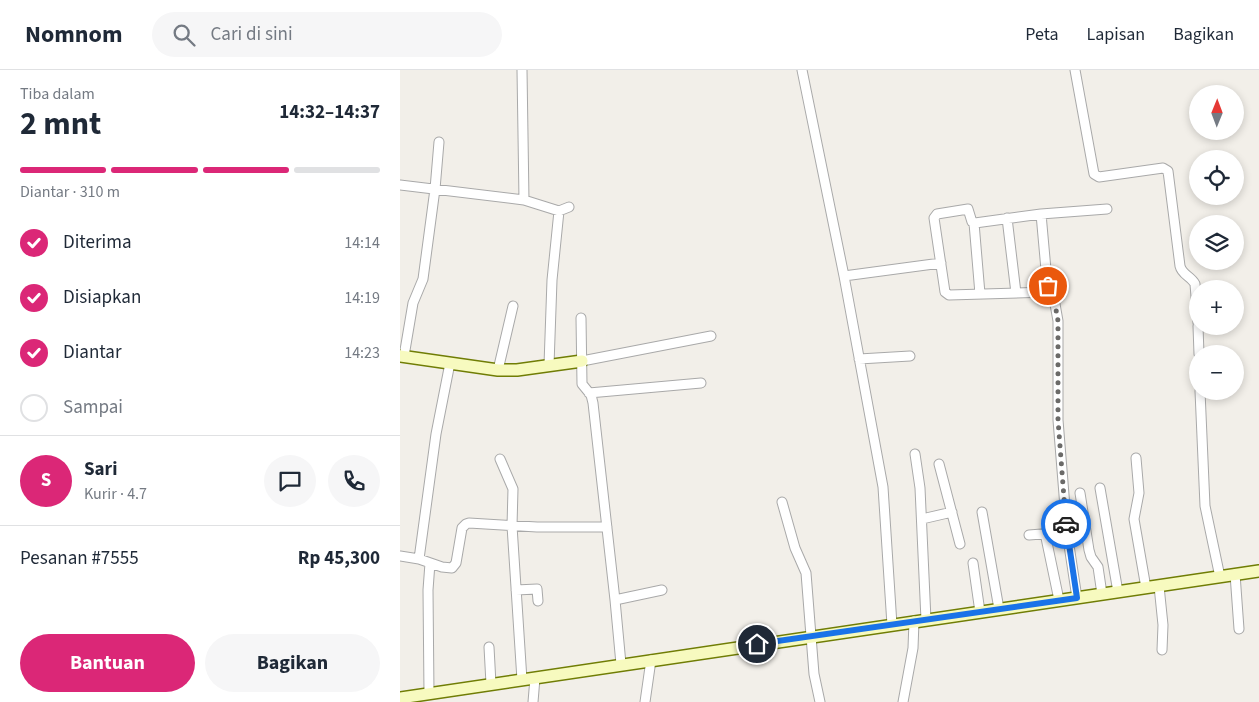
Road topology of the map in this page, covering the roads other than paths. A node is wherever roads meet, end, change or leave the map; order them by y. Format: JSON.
{"nodes":[{"id":1,"x":522,"y":70,"type":"edge"},
{"id":2,"x":802,"y":70,"type":"edge"},
{"id":3,"x":1076,"y":70,"type":"edge"},
{"id":4,"x":439,"y":142,"type":"dead end"},
{"id":5,"x":400,"y":186,"type":"edge"},
{"id":6,"x":435,"y":189,"type":"junction"},
{"id":7,"x":524,"y":200,"type":"junction"},
{"id":8,"x":569,"y":207,"type":"dead end"},
{"id":9,"x":1107,"y":208,"type":"dead end"},
{"id":10,"x":559,"y":211,"type":"junction"},
{"id":11,"x":1041,"y":214,"type":"junction"},
{"id":12,"x":1007,"y":218,"type":"junction"},
{"id":13,"x":974,"y":223,"type":"junction"},
{"id":14,"x":941,"y":263,"type":"junction"},
{"id":15,"x":844,"y":276,"type":"junction"},
{"id":16,"x":1193,"y":280,"type":"edge"},
{"id":17,"x":1048,"y":292,"type":"junction"},
{"id":18,"x":1016,"y":293,"type":"junction"},
{"id":19,"x":980,"y":294,"type":"junction"},
{"id":20,"x":513,"y":306,"type":"dead end"},
{"id":21,"x":580,"y":318,"type":"dead end"},
{"id":22,"x":711,"y":336,"type":"dead end"},
{"id":23,"x":402,"y":356,"type":"edge"},
{"id":24,"x":910,"y":356,"type":"dead end"},
{"id":25,"x":859,"y":359,"type":"junction"},
{"id":26,"x":582,"y":360,"type":"junction"},
{"id":27,"x":450,"y":363,"type":"junction"},
{"id":28,"x":549,"y":365,"type":"junction"},
{"id":29,"x":498,"y":370,"type":"junction"},
{"id":30,"x":700,"y":383,"type":"dead end"},
{"id":31,"x":590,"y":393,"type":"junction"},
{"id":32,"x":1200,"y":400,"type":"edge"},
{"id":33,"x":915,"y":454,"type":"dead end"},
{"id":34,"x":1136,"y":458,"type":"dead end"},
{"id":35,"x":500,"y":459,"type":"dead end"},
{"id":36,"x":939,"y":464,"type":"dead end"},
{"id":37,"x":1100,"y":488,"type":"dead end"},
{"id":38,"x":1080,"y":492,"type":"dead end"},
{"id":39,"x":782,"y":502,"type":"dead end"},
{"id":40,"x":952,"y":512,"type":"junction"},
{"id":41,"x":982,"y":512,"type":"dead end"},
{"id":42,"x":922,"y":519,"type":"junction"},
{"id":43,"x":512,"y":526,"type":"junction"},
{"id":44,"x":607,"y":527,"type":"junction"},
{"id":45,"x":1067,"y":532,"type":"junction"},
{"id":46,"x":1046,"y":533,"type":"junction"},
{"id":47,"x":1029,"y":535,"type":"dead end"},
{"id":48,"x":960,"y":544,"type":"dead end"},
{"id":49,"x":400,"y":556,"type":"edge"},
{"id":50,"x":419,"y":559,"type":"junction"},
{"id":51,"x":973,"y":562,"type":"dead end"},
{"id":52,"x":430,"y":563,"type":"junction"},
{"id":53,"x":1259,"y":571,"type":"edge"},
{"id":54,"x":1236,"y":574,"type":"junction"},
{"id":55,"x":1220,"y":576,"type":"junction"},
{"id":56,"x":1160,"y":586,"type":"junction"},
{"id":57,"x":1146,"y":588,"type":"junction"},
{"id":58,"x":516,"y":590,"type":"junction"},
{"id":59,"x":662,"y":590,"type":"dead end"},
{"id":60,"x":1118,"y":592,"type":"junction"},
{"id":61,"x":1102,"y":594,"type":"junction"},
{"id":62,"x":1077,"y":598,"type":"junction"},
{"id":63,"x":616,"y":600,"type":"junction"},
{"id":64,"x":1059,"y":600,"type":"junction"},
{"id":65,"x":538,"y":601,"type":"dead end"},
{"id":66,"x":999,"y":609,"type":"junction"},
{"id":67,"x":980,"y":612,"type":"junction"},
{"id":68,"x":920,"y":620,"type":"junction"},
{"id":69,"x":892,"y":624,"type":"junction"},
{"id":70,"x":1239,"y":629,"type":"dead end"},
{"id":71,"x":810,"y":637,"type":"junction"},
{"id":72,"x":489,"y":647,"type":"dead end"},
{"id":73,"x":1162,"y":650,"type":"dead end"},
{"id":74,"x":651,"y":660,"type":"junction"},
{"id":75,"x":621,"y":664,"type":"junction"},
{"id":76,"x":535,"y":678,"type":"junction"},
{"id":77,"x":522,"y":680,"type":"junction"},
{"id":78,"x":491,"y":684,"type":"junction"},
{"id":79,"x":436,"y":696,"type":"edge"},
{"id":80,"x":400,"y":698,"type":"edge"},
{"id":81,"x":533,"y":702,"type":"edge"},
{"id":82,"x":645,"y":702,"type":"edge"},
{"id":83,"x":820,"y":702,"type":"edge"},
{"id":84,"x":903,"y":702,"type":"edge"}],
"edges":[{"from":1,"to":7,"type":"street"},
{"from":2,"to":15,"type":"street"},
{"from":3,"to":16,"type":"street"},
{"from":4,"to":6,"type":"street"},
{"from":5,"to":6,"type":"street"},
{"from":6,"to":7,"type":"street"},
{"from":6,"to":23,"type":"street"},
{"from":7,"to":10,"type":"street"},
{"from":8,"to":10,"type":"street"},
{"from":9,"to":11,"type":"street"},
{"from":10,"to":28,"type":"street"},
{"from":11,"to":12,"type":"street"},
{"from":11,"to":17,"type":"street"},
{"from":12,"to":13,"type":"street"},
{"from":12,"to":18,"type":"street"},
{"from":13,"to":14,"type":"street"},
{"from":13,"to":19,"type":"street"},
{"from":14,"to":15,"type":"street"},
{"from":14,"to":19,"type":"street"},
{"from":15,"to":25,"type":"street"},
{"from":17,"to":18,"type":"street"},
{"from":17,"to":45,"type":"street"},
{"from":18,"to":19,"type":"street"},
{"from":20,"to":29,"type":"street"},
{"from":21,"to":26,"type":"street"},
{"from":22,"to":26,"type":"street"},
{"from":23,"to":27,"type":"street"},
{"from":24,"to":25,"type":"street"},
{"from":25,"to":69,"type":"street"},
{"from":26,"to":28,"type":"street"},
{"from":26,"to":31,"type":"street"},
{"from":27,"to":29,"type":"street"},
{"from":27,"to":50,"type":"street"},
{"from":28,"to":29,"type":"street"},
{"from":30,"to":31,"type":"street"},
{"from":31,"to":44,"type":"street"},
{"from":32,"to":55,"type":"street"},
{"from":33,"to":42,"type":"street"},
{"from":34,"to":57,"type":"street"},
{"from":35,"to":43,"type":"street"},
{"from":36,"to":40,"type":"street"},
{"from":37,"to":60,"type":"street"},
{"from":38,"to":61,"type":"street"},
{"from":39,"to":71,"type":"street"},
{"from":40,"to":42,"type":"street"},
{"from":40,"to":48,"type":"street"},
{"from":41,"to":66,"type":"street"},
{"from":42,"to":68,"type":"street"},
{"from":43,"to":44,"type":"street"},
{"from":43,"to":52,"type":"street"},
{"from":43,"to":58,"type":"street"},
{"from":44,"to":63,"type":"street"},
{"from":45,"to":46,"type":"street"},
{"from":45,"to":62,"type":"street"},
{"from":46,"to":47,"type":"street"},
{"from":46,"to":64,"type":"street"},
{"from":49,"to":50,"type":"street"},
{"from":50,"to":52,"type":"street"},
{"from":51,"to":67,"type":"street"},
{"from":52,"to":79,"type":"street"},
{"from":53,"to":54,"type":"street"},
{"from":54,"to":55,"type":"street"},
{"from":54,"to":70,"type":"street"},
{"from":55,"to":56,"type":"street"},
{"from":56,"to":57,"type":"street"},
{"from":56,"to":73,"type":"street"},
{"from":57,"to":60,"type":"street"},
{"from":58,"to":65,"type":"street"},
{"from":58,"to":77,"type":"street"},
{"from":59,"to":63,"type":"street"},
{"from":60,"to":61,"type":"street"},
{"from":61,"to":62,"type":"street"},
{"from":62,"to":64,"type":"street"},
{"from":63,"to":75,"type":"street"},
{"from":64,"to":66,"type":"street"},
{"from":66,"to":67,"type":"street"},
{"from":67,"to":68,"type":"street"},
{"from":68,"to":69,"type":"street"},
{"from":68,"to":84,"type":"street"},
{"from":69,"to":71,"type":"street"},
{"from":71,"to":74,"type":"street"},
{"from":71,"to":83,"type":"street"},
{"from":72,"to":78,"type":"street"},
{"from":74,"to":75,"type":"street"},
{"from":74,"to":82,"type":"street"},
{"from":75,"to":76,"type":"street"},
{"from":76,"to":77,"type":"street"},
{"from":76,"to":81,"type":"street"},
{"from":77,"to":78,"type":"street"},
{"from":78,"to":79,"type":"street"},
{"from":79,"to":80,"type":"street"}]}
